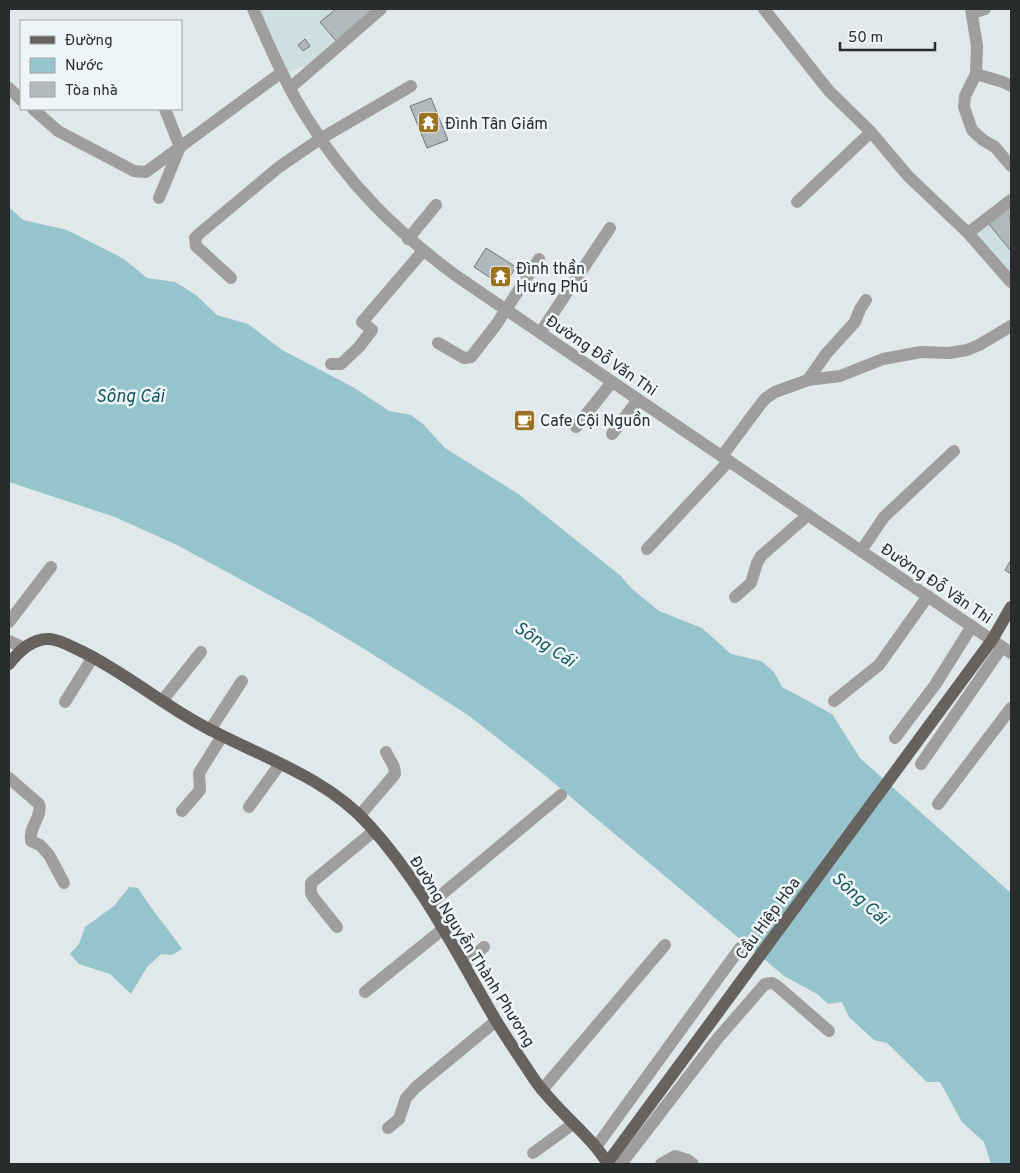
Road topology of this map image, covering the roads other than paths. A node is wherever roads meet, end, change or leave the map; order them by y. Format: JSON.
{"nodes":[{"id":1,"x":253,"y":9,"type":"edge"},
{"id":2,"x":381,"y":9,"type":"edge"},
{"id":3,"x":764,"y":9,"type":"edge"},
{"id":4,"x":985,"y":9,"type":"edge"},
{"id":5,"x":971,"y":11,"type":"edge"},
{"id":6,"x":282,"y":72,"type":"junction"},
{"id":7,"x":976,"y":74,"type":"junction"},
{"id":8,"x":411,"y":86,"type":"dead end"},
{"id":9,"x":1011,"y":86,"type":"edge"},
{"id":10,"x":9,"y":88,"type":"edge"},
{"id":11,"x":290,"y":88,"type":"junction"},
{"id":12,"x":20,"y":99,"type":"edge"},
{"id":13,"x":34,"y":110,"type":"edge"},
{"id":14,"x":165,"y":110,"type":"edge"},
{"id":15,"x":871,"y":132,"type":"junction"},
{"id":16,"x":320,"y":140,"type":"junction"},
{"id":17,"x":180,"y":147,"type":"junction"},
{"id":18,"x":1011,"y":166,"type":"edge"},
{"id":19,"x":159,"y":198,"type":"dead end"},
{"id":20,"x":1011,"y":200,"type":"edge"},
{"id":21,"x":797,"y":202,"type":"dead end"},
{"id":22,"x":436,"y":205,"type":"dead end"},
{"id":23,"x":610,"y":228,"type":"dead end"},
{"id":24,"x":968,"y":233,"type":"junction"},
{"id":25,"x":408,"y":239,"type":"junction"},
{"id":26,"x":422,"y":251,"type":"junction"},
{"id":27,"x":540,"y":259,"type":"dead end"},
{"id":28,"x":231,"y":278,"type":"dead end"},
{"id":29,"x":1011,"y":282,"type":"edge"},
{"id":30,"x":866,"y":300,"type":"dead end"},
{"id":31,"x":505,"y":309,"type":"junction"},
{"id":32,"x":1011,"y":326,"type":"edge"},
{"id":33,"x":540,"y":333,"type":"junction"},
{"id":34,"x":438,"y":343,"type":"dead end"},
{"id":35,"x":331,"y":364,"type":"dead end"},
{"id":36,"x":808,"y":380,"type":"junction"},
{"id":37,"x":612,"y":382,"type":"junction"},
{"id":38,"x":638,"y":400,"type":"junction"},
{"id":39,"x":576,"y":427,"type":"dead end"},
{"id":40,"x":612,"y":434,"type":"dead end"},
{"id":41,"x":954,"y":451,"type":"dead end"},
{"id":42,"x":725,"y":459,"type":"junction"},
{"id":43,"x":808,"y":515,"type":"junction"},
{"id":44,"x":647,"y":549,"type":"dead end"},
{"id":45,"x":861,"y":551,"type":"junction"},
{"id":46,"x":51,"y":567,"type":"dead end"},
{"id":47,"x":928,"y":596,"type":"junction"},
{"id":48,"x":735,"y":597,"type":"dead end"},
{"id":49,"x":1011,"y":607,"type":"edge"},
{"id":50,"x":9,"y":622,"type":"edge"},
{"id":51,"x":972,"y":626,"type":"junction"},
{"id":52,"x":9,"y":641,"type":"edge"},
{"id":53,"x":1002,"y":647,"type":"edge"},
{"id":54,"x":24,"y":648,"type":"junction"},
{"id":55,"x":201,"y":652,"type":"dead end"},
{"id":56,"x":93,"y":657,"type":"junction"},
{"id":57,"x":9,"y":664,"type":"edge"},
{"id":58,"x":242,"y":681,"type":"dead end"},
{"id":59,"x":162,"y":701,"type":"junction"},
{"id":60,"x":834,"y":701,"type":"dead end"},
{"id":61,"x":64,"y":702,"type":"dead end"},
{"id":62,"x":1011,"y":708,"type":"edge"},
{"id":63,"x":210,"y":730,"type":"junction"},
{"id":64,"x":222,"y":736,"type":"junction"},
{"id":65,"x":895,"y":738,"type":"dead end"},
{"id":66,"x":386,"y":752,"type":"dead end"},
{"id":67,"x":280,"y":764,"type":"junction"},
{"id":68,"x":921,"y":764,"type":"dead end"},
{"id":69,"x":9,"y":778,"type":"edge"},
{"id":70,"x":561,"y":795,"type":"dead end"},
{"id":71,"x":938,"y":804,"type":"dead end"},
{"id":72,"x":250,"y":807,"type":"dead end"},
{"id":73,"x":182,"y":810,"type":"dead end"},
{"id":74,"x":360,"y":815,"type":"junction"},
{"id":75,"x":374,"y":830,"type":"junction"},
{"id":76,"x":64,"y":883,"type":"dead end"},
{"id":77,"x":429,"y":905,"type":"junction"},
{"id":78,"x":337,"y":927,"type":"dead end"},
{"id":79,"x":443,"y":929,"type":"junction"},
{"id":80,"x":665,"y":945,"type":"dead end"},
{"id":81,"x":484,"y":947,"type":"dead end"},
{"id":82,"x":740,"y":948,"type":"dead end"},
{"id":83,"x":464,"y":964,"type":"junction"},
{"id":84,"x":365,"y":992,"type":"dead end"},
{"id":85,"x":496,"y":1021,"type":"junction"},
{"id":86,"x":829,"y":1031,"type":"dead end"},
{"id":87,"x":542,"y":1090,"type":"junction"},
{"id":88,"x":574,"y":1124,"type":"junction"},
{"id":89,"x":388,"y":1128,"type":"dead end"},
{"id":90,"x":596,"y":1147,"type":"junction"},
{"id":91,"x":533,"y":1153,"type":"dead end"},
{"id":92,"x":608,"y":1163,"type":"edge"},
{"id":93,"x":621,"y":1164,"type":"edge"},
{"id":94,"x":661,"y":1164,"type":"edge"},
{"id":95,"x":694,"y":1164,"type":"edge"}],
"edges":[{"from":1,"to":6,"type":"street","name":"Đường Đỗ Văn Thi"},
{"from":2,"to":11,"type":"street"},
{"from":3,"to":15,"type":"street"},
{"from":4,"to":5,"type":"street"},
{"from":5,"to":7,"type":"street"},
{"from":6,"to":11,"type":"street","name":"Đường Đỗ Văn Thi"},
{"from":6,"to":17,"type":"street"},
{"from":7,"to":9,"type":"street"},
{"from":7,"to":18,"type":"street"},
{"from":8,"to":16,"type":"street"},
{"from":10,"to":12,"type":"street"},
{"from":11,"to":16,"type":"street","name":"Đường Đỗ Văn Thi"},
{"from":13,"to":17,"type":"street"},
{"from":14,"to":17,"type":"street"},
{"from":15,"to":21,"type":"street"},
{"from":15,"to":24,"type":"street"},
{"from":16,"to":25,"type":"street","name":"Đường Đỗ Văn Thi"},
{"from":16,"to":28,"type":"street"},
{"from":17,"to":19,"type":"street"},
{"from":20,"to":24,"type":"street"},
{"from":22,"to":25,"type":"street"},
{"from":23,"to":33,"type":"street"},
{"from":24,"to":29,"type":"street"},
{"from":25,"to":26,"type":"street","name":"Đường Đỗ Văn Thi"},
{"from":26,"to":31,"type":"street","name":"Đường Đỗ Văn Thi"},
{"from":26,"to":35,"type":"street"},
{"from":27,"to":31,"type":"street"},
{"from":30,"to":36,"type":"street"},
{"from":31,"to":33,"type":"street","name":"Đường Đỗ Văn Thi"},
{"from":31,"to":34,"type":"street"},
{"from":32,"to":36,"type":"street"},
{"from":33,"to":37,"type":"street","name":"Đường Đỗ Văn Thi"},
{"from":36,"to":42,"type":"street"},
{"from":37,"to":38,"type":"street","name":"Đường Đỗ Văn Thi"},
{"from":37,"to":39,"type":"street"},
{"from":38,"to":40,"type":"street"},
{"from":38,"to":42,"type":"street","name":"Đường Đỗ Văn Thi"},
{"from":41,"to":45,"type":"street"},
{"from":42,"to":43,"type":"street","name":"Đường Đỗ Văn Thi"},
{"from":42,"to":44,"type":"street"},
{"from":43,"to":45,"type":"street","name":"Đường Đỗ Văn Thi"},
{"from":43,"to":48,"type":"street"},
{"from":45,"to":47,"type":"street","name":"Đường Đỗ Văn Thi"},
{"from":46,"to":50,"type":"street"},
{"from":47,"to":51,"type":"street","name":"Đường Đỗ Văn Thi"},
{"from":47,"to":60,"type":"street"},
{"from":49,"to":53,"type":"main road","name":"Cầu Hiệp Hòa"},
{"from":51,"to":53,"type":"street","name":"Đường Đỗ Văn Thi"},
{"from":51,"to":65,"type":"street"},
{"from":52,"to":54,"type":"street"},
{"from":53,"to":68,"type":"street"},
{"from":53,"to":92,"type":"main road","name":"Cầu Hiệp Hòa"},
{"from":54,"to":56,"type":"main road","name":"Đường Nguyễn Thành Phương"},
{"from":54,"to":57,"type":"main road","name":"Đường Nguyễn Thành Phương"},
{"from":55,"to":59,"type":"street"},
{"from":56,"to":59,"type":"main road","name":"Đường Nguyễn Thành Phương"},
{"from":56,"to":61,"type":"street"},
{"from":58,"to":63,"type":"street"},
{"from":59,"to":63,"type":"main road","name":"Đường Nguyễn Thành Phương"},
{"from":62,"to":71,"type":"street"},
{"from":63,"to":64,"type":"main road","name":"Đường Nguyễn Thành Phương"},
{"from":64,"to":67,"type":"main road","name":"Đường Nguyễn Thành Phương"},
{"from":64,"to":73,"type":"street"},
{"from":66,"to":74,"type":"street"},
{"from":67,"to":72,"type":"street"},
{"from":67,"to":74,"type":"main road","name":"Đường Nguyễn Thành Phương"},
{"from":69,"to":76,"type":"street"},
{"from":70,"to":77,"type":"street"},
{"from":74,"to":75,"type":"main road","name":"Đường Nguyễn Thành Phương"},
{"from":75,"to":77,"type":"main road","name":"Đường Nguyễn Thành Phương"},
{"from":75,"to":78,"type":"street"},
{"from":77,"to":79,"type":"main road","name":"Đường Nguyễn Thành Phương"},
{"from":79,"to":83,"type":"main road","name":"Đường Nguyễn Thành Phương"},
{"from":79,"to":84,"type":"street"},
{"from":80,"to":87,"type":"street"},
{"from":81,"to":83,"type":"street"},
{"from":82,"to":90,"type":"street"},
{"from":83,"to":85,"type":"main road","name":"Đường Nguyễn Thành Phương"},
{"from":85,"to":87,"type":"main road","name":"Đường Nguyễn Thành Phương"},
{"from":85,"to":89,"type":"street"},
{"from":86,"to":93,"type":"street"},
{"from":87,"to":88,"type":"main road","name":"Đường Nguyễn Thành Phương"},
{"from":88,"to":90,"type":"main road","name":"Đường Nguyễn Thành Phương"},
{"from":88,"to":91,"type":"street"},
{"from":90,"to":92,"type":"main road","name":"Đường Nguyễn Thành Phương"},
{"from":94,"to":95,"type":"street"}]}
